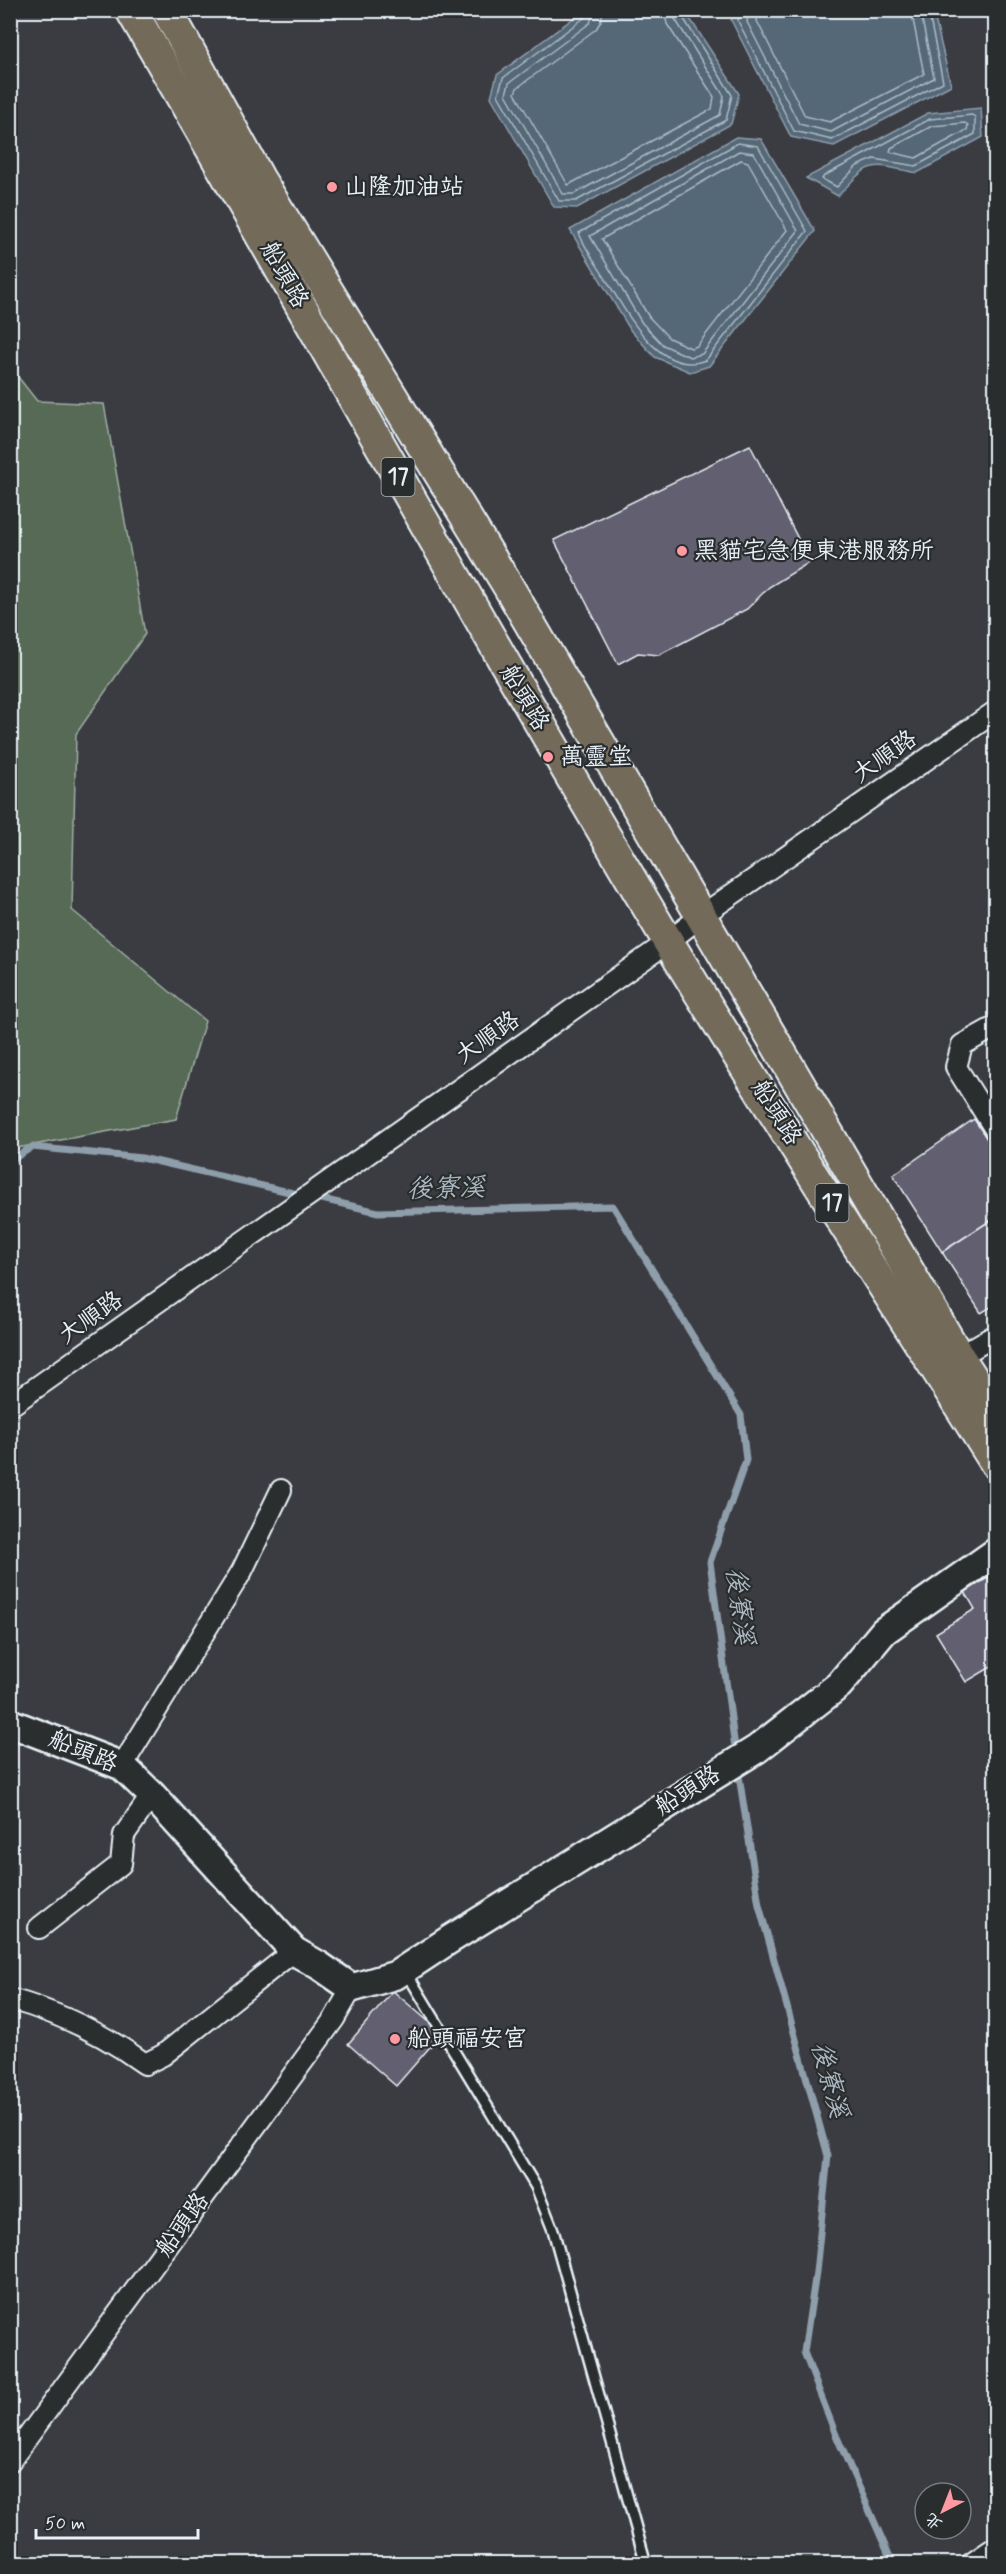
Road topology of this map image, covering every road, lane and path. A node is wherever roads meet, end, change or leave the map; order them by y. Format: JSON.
{"nodes":[{"id":1,"x":130,"y":10,"type":"edge"},
{"id":2,"x":167,"y":10,"type":"edge"},
{"id":3,"x":248,"y":186,"type":"junction"},
{"id":4,"x":508,"y":586,"type":"junction"},
{"id":5,"x":471,"y":607,"type":"junction"},
{"id":6,"x":996,"y":711,"type":"edge"},
{"id":7,"x":701,"y":916,"type":"junction"},
{"id":8,"x":668,"y":942,"type":"junction"},
{"id":9,"x":996,"y":1026,"type":"edge"},
{"id":10,"x":996,"y":1131,"type":"edge"},
{"id":11,"x":996,"y":1335,"type":"edge"},
{"id":12,"x":947,"y":1363,"type":"junction"},
{"id":13,"x":10,"y":1406,"type":"edge"},
{"id":14,"x":996,"y":1414,"type":"edge"},
{"id":15,"x":996,"y":1464,"type":"edge"},
{"id":16,"x":281,"y":1490,"type":"dead end"},
{"id":17,"x":996,"y":1552,"type":"edge"},
{"id":18,"x":10,"y":1722,"type":"edge"},
{"id":19,"x":122,"y":1766,"type":"junction"},
{"id":20,"x":152,"y":1795,"type":"junction"},
{"id":21,"x":39,"y":1928,"type":"dead end"},
{"id":22,"x":294,"y":1952,"type":"junction"},
{"id":23,"x":405,"y":1970,"type":"junction"},
{"id":24,"x":352,"y":1988,"type":"junction"},
{"id":25,"x":10,"y":2000,"type":"edge"},
{"id":26,"x":10,"y":2461,"type":"edge"},
{"id":27,"x":996,"y":2547,"type":"edge"},
{"id":28,"x":646,"y":2564,"type":"edge"},
{"id":29,"x":970,"y":2564,"type":"edge"}],
"edges":[{"from":1,"to":3,"type":"main road","name":"船頭路","number":"17"},
{"from":2,"to":3,"type":"main road","name":"船頭路","number":"17"},
{"from":3,"to":4,"type":"main road","name":"船頭路","number":"17"},
{"from":3,"to":5,"type":"main road","name":"船頭路","number":"17"},
{"from":4,"to":5,"type":"main road"},
{"from":4,"to":7,"type":"main road","name":"船頭路","number":"17"},
{"from":5,"to":8,"type":"main road","name":"船頭路","number":"17"},
{"from":6,"to":7,"type":"street","name":"大順路"},
{"from":7,"to":8,"type":"street","name":"大順路"},
{"from":7,"to":12,"type":"main road","name":"船頭路","number":"17"},
{"from":8,"to":12,"type":"main road","name":"船頭路","number":"17"},
{"from":8,"to":13,"type":"street","name":"大順路"},
{"from":9,"to":10,"type":"street"},
{"from":11,"to":12,"type":"street"},
{"from":12,"to":14,"type":"main road","name":"船頭路","number":"17"},
{"from":12,"to":15,"type":"main road","name":"船頭路","number":"17"},
{"from":16,"to":19,"type":"street"},
{"from":17,"to":23,"type":"street","name":"船頭路"},
{"from":18,"to":19,"type":"street","name":"船頭路"},
{"from":19,"to":20,"type":"street","name":"船頭路"},
{"from":20,"to":21,"type":"street"},
{"from":20,"to":22,"type":"street","name":"船頭路"},
{"from":22,"to":24,"type":"street","name":"船頭路"},
{"from":22,"to":25,"type":"street"},
{"from":23,"to":24,"type":"street","name":"船頭路"},
{"from":23,"to":28,"type":"lane"},
{"from":24,"to":26,"type":"street","name":"船頭路"},
{"from":27,"to":29,"type":"street"}]}
